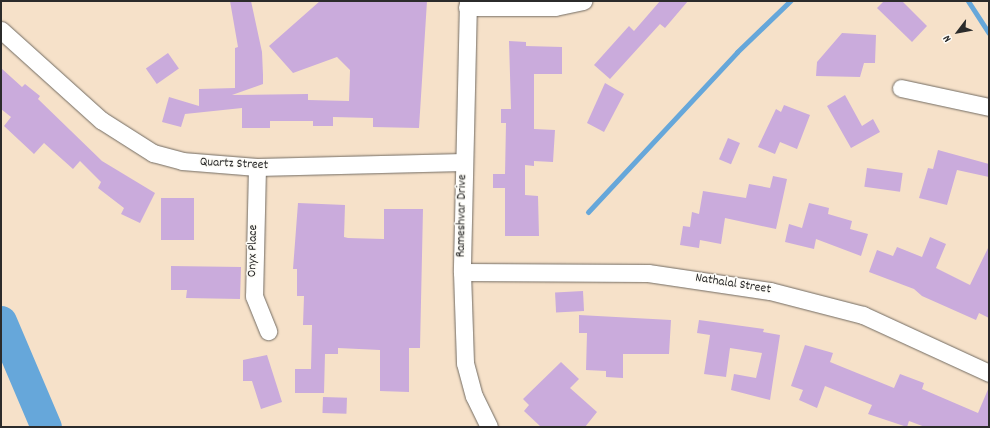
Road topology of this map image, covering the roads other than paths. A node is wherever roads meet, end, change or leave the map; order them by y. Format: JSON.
{"nodes":[{"id":1,"x":583,"y":1,"type":"edge"},
{"id":2,"x":468,"y":4,"type":"edge"},
{"id":3,"x":1,"y":30,"type":"edge"},
{"id":4,"x":901,"y":88,"type":"dead end"},
{"id":5,"x":989,"y":107,"type":"edge"},
{"id":6,"x":464,"y":162,"type":"junction"},
{"id":7,"x":257,"y":168,"type":"junction"},
{"id":8,"x":462,"y":272,"type":"junction"},
{"id":9,"x":268,"y":331,"type":"dead end"},
{"id":10,"x":989,"y":373,"type":"edge"},
{"id":11,"x":489,"y":427,"type":"edge"}],
"edges":[{"from":1,"to":2,"type":"street"},
{"from":2,"to":6,"type":"street","name":"Rameshvar Drive"},
{"from":3,"to":7,"type":"street","name":"Quartz Street"},
{"from":4,"to":5,"type":"street"},
{"from":6,"to":7,"type":"street","name":"Quartz Street"},
{"from":6,"to":8,"type":"street","name":"Rameshvar Drive"},
{"from":7,"to":9,"type":"street","name":"Onyx Place"},
{"from":8,"to":10,"type":"street","name":"Nathalal Street"},
{"from":8,"to":11,"type":"street","name":"Rameshvar Drive"}]}
